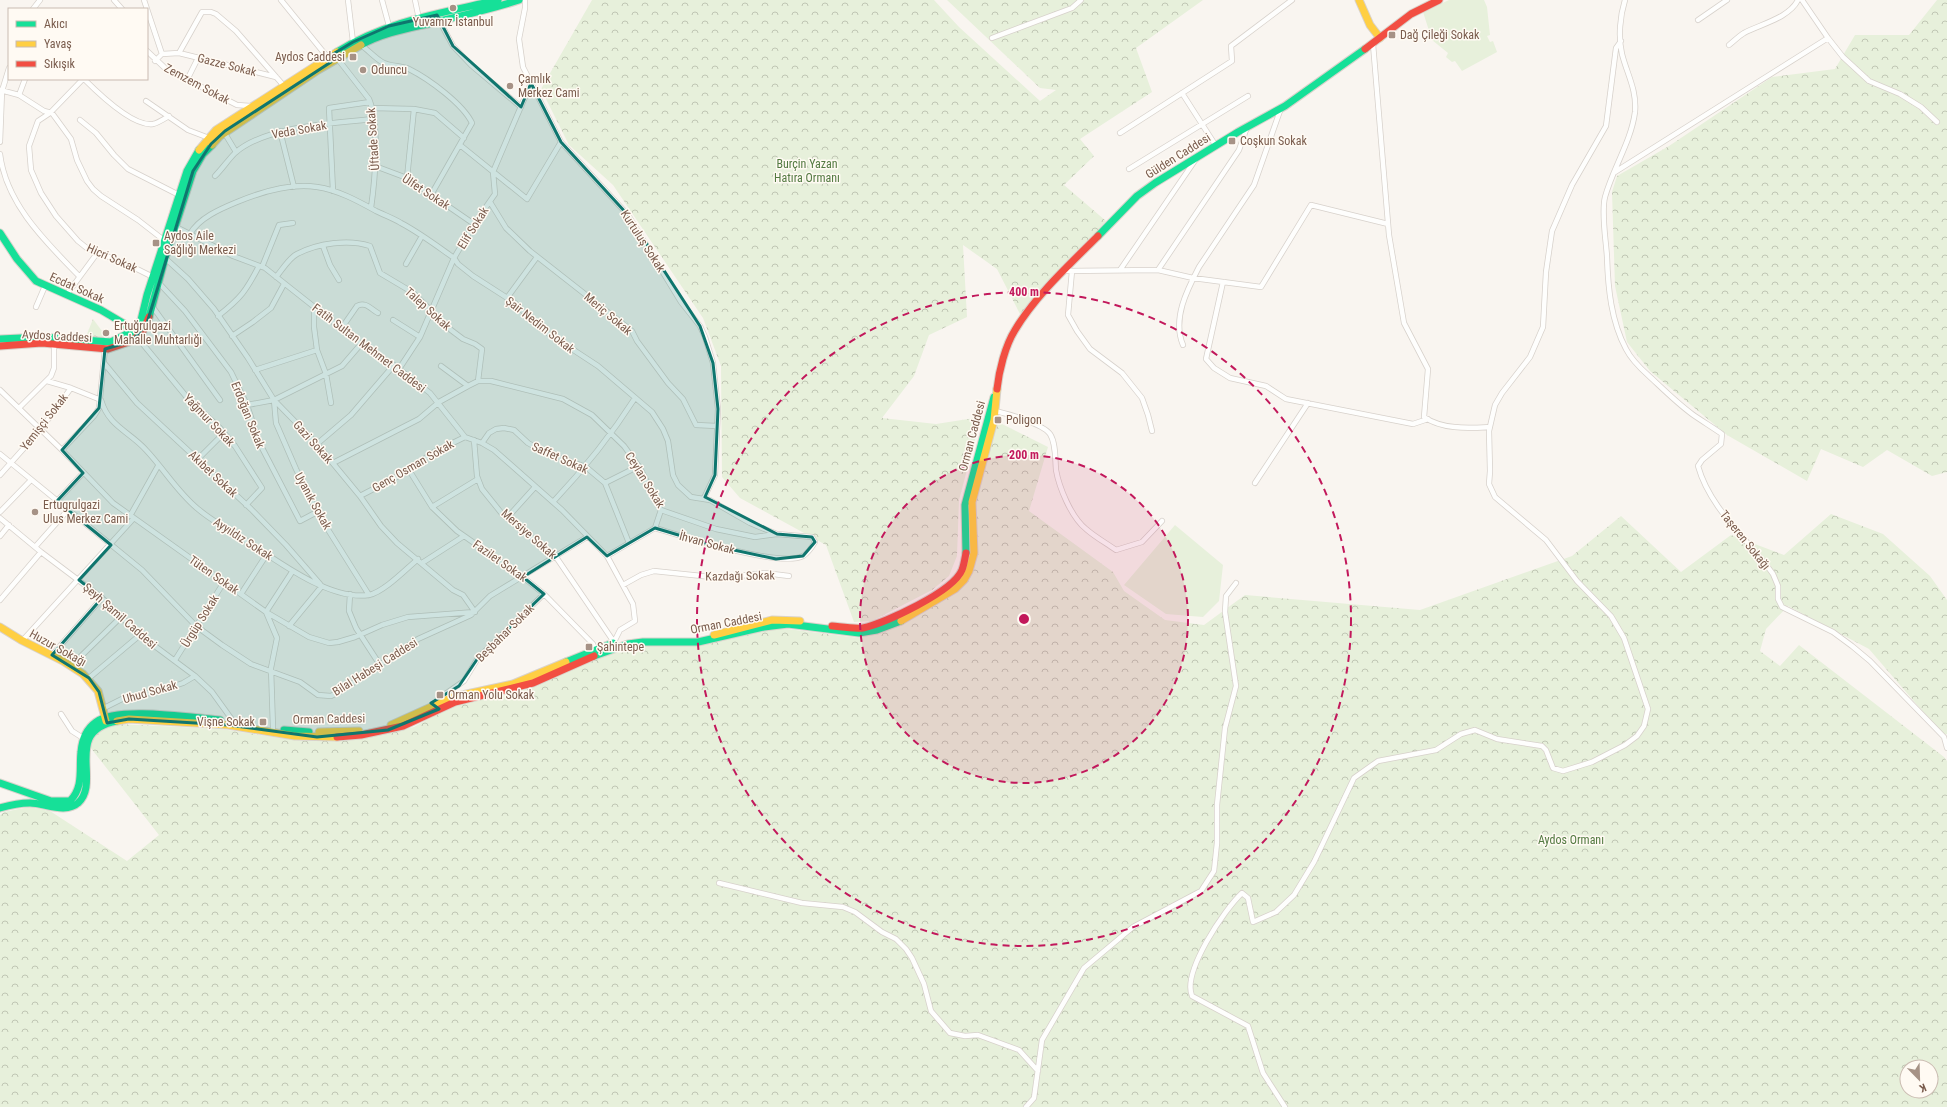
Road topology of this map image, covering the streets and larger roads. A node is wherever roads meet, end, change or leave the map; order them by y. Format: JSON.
{"nodes":[{"id":1,"x":114,"y":0,"type":"edge"},
{"id":2,"x":281,"y":0,"type":"edge"},
{"id":3,"x":348,"y":0,"type":"edge"},
{"id":4,"x":382,"y":0,"type":"edge"},
{"id":5,"x":415,"y":0,"type":"edge"},
{"id":6,"x":498,"y":0,"type":"edge"},
{"id":7,"x":519,"y":0,"type":"edge"},
{"id":8,"x":525,"y":0,"type":"edge"},
{"id":9,"x":1081,"y":0,"type":"edge"},
{"id":10,"x":1292,"y":0,"type":"edge"},
{"id":11,"x":1359,"y":0,"type":"edge"},
{"id":12,"x":1438,"y":0,"type":"edge"},
{"id":13,"x":1626,"y":0,"type":"edge"},
{"id":14,"x":1727,"y":0,"type":"edge"},
{"id":15,"x":1798,"y":0,"type":"edge"},
{"id":16,"x":1802,"y":0,"type":"edge"},
{"id":17,"x":121,"y":8,"type":"edge"},
{"id":18,"x":148,"y":12,"type":"edge"},
{"id":19,"x":438,"y":18,"type":"junction"},
{"id":20,"x":419,"y":19,"type":"junction"},
{"id":21,"x":1698,"y":20,"type":"dead end"},
{"id":22,"x":389,"y":26,"type":"junction"},
{"id":23,"x":992,"y":38,"type":"dead end"},
{"id":24,"x":1380,"y":38,"type":"junction"},
{"id":25,"x":1828,"y":38,"type":"junction"},
{"id":26,"x":353,"y":42,"type":"junction"},
{"id":27,"x":1621,"y":42,"type":"junction"},
{"id":28,"x":1373,"y":44,"type":"junction"},
{"id":29,"x":361,"y":45,"type":"junction"},
{"id":30,"x":1729,"y":45,"type":"dead end"},
{"id":31,"x":148,"y":52,"type":"edge"},
{"id":32,"x":179,"y":53,"type":"junction"},
{"id":33,"x":162,"y":54,"type":"junction"},
{"id":34,"x":198,"y":58,"type":"junction"},
{"id":35,"x":332,"y":59,"type":"junction"},
{"id":36,"x":155,"y":61,"type":"junction"},
{"id":37,"x":8,"y":71,"type":"edge"},
{"id":38,"x":276,"y":77,"type":"junction"},
{"id":39,"x":25,"y":80,"type":"edge"},
{"id":40,"x":82,"y":80,"type":"edge"},
{"id":41,"x":84,"y":80,"type":"edge"},
{"id":42,"x":187,"y":80,"type":"junction"},
{"id":43,"x":531,"y":83,"type":"junction"},
{"id":44,"x":284,"y":86,"type":"junction"},
{"id":45,"x":1,"y":90,"type":"edge"},
{"id":46,"x":1182,"y":93,"type":"junction"},
{"id":47,"x":19,"y":95,"type":"junction"},
{"id":48,"x":1248,"y":96,"type":"dead end"},
{"id":49,"x":146,"y":101,"type":"dead end"},
{"id":50,"x":370,"y":102,"type":"junction"},
{"id":51,"x":251,"y":106,"type":"junction"},
{"id":52,"x":521,"y":107,"type":"junction"},
{"id":53,"x":372,"y":108,"type":"junction"},
{"id":54,"x":1281,"y":108,"type":"junction"},
{"id":55,"x":414,"y":109,"type":"junction"},
{"id":56,"x":50,"y":113,"type":"junction"},
{"id":57,"x":169,"y":116,"type":"junction"},
{"id":58,"x":80,"y":120,"type":"dead end"},
{"id":59,"x":374,"y":120,"type":"junction"},
{"id":60,"x":1936,"y":122,"type":"dead end"},
{"id":61,"x":331,"y":124,"type":"junction"},
{"id":62,"x":1202,"y":124,"type":"junction"},
{"id":63,"x":1247,"y":127,"type":"junction"},
{"id":64,"x":280,"y":131,"type":"junction"},
{"id":65,"x":224,"y":132,"type":"junction"},
{"id":66,"x":1120,"y":133,"type":"dead end"},
{"id":67,"x":208,"y":138,"type":"junction"},
{"id":68,"x":464,"y":138,"type":"junction"},
{"id":69,"x":0,"y":142,"type":"edge"},
{"id":70,"x":561,"y":142,"type":"junction"},
{"id":71,"x":460,"y":145,"type":"junction"},
{"id":72,"x":1216,"y":146,"type":"junction"},
{"id":73,"x":236,"y":152,"type":"junction"},
{"id":74,"x":0,"y":154,"type":"edge"},
{"id":75,"x":1197,"y":158,"type":"junction"},
{"id":76,"x":375,"y":166,"type":"junction"},
{"id":77,"x":1129,"y":169,"type":"dead end"},
{"id":78,"x":494,"y":172,"type":"junction"},
{"id":79,"x":1615,"y":172,"type":"junction"},
{"id":80,"x":215,"y":176,"type":"dead end"},
{"id":81,"x":407,"y":178,"type":"junction"},
{"id":82,"x":294,"y":187,"type":"junction"},
{"id":83,"x":333,"y":191,"type":"junction"},
{"id":84,"x":179,"y":195,"type":"junction"},
{"id":85,"x":431,"y":195,"type":"junction"},
{"id":86,"x":490,"y":202,"type":"junction"},
{"id":87,"x":371,"y":208,"type":"junction"},
{"id":88,"x":293,"y":223,"type":"dead end"},
{"id":89,"x":474,"y":224,"type":"junction"},
{"id":90,"x":1388,"y":224,"type":"junction"},
{"id":91,"x":173,"y":226,"type":"junction"},
{"id":92,"x":0,"y":233,"type":"edge"},
{"id":93,"x":190,"y":234,"type":"junction"},
{"id":94,"x":422,"y":236,"type":"junction"},
{"id":95,"x":165,"y":241,"type":"junction"},
{"id":96,"x":323,"y":246,"type":"junction"},
{"id":97,"x":98,"y":252,"type":"junction"},
{"id":98,"x":537,"y":257,"type":"junction"},
{"id":99,"x":165,"y":258,"type":"junction"},
{"id":100,"x":454,"y":258,"type":"junction"},
{"id":101,"x":406,"y":264,"type":"dead end"},
{"id":102,"x":261,"y":266,"type":"junction"},
{"id":103,"x":1120,"y":270,"type":"junction"},
{"id":104,"x":1158,"y":270,"type":"junction"},
{"id":105,"x":1072,"y":271,"type":"junction"},
{"id":106,"x":1062,"y":272,"type":"junction"},
{"id":107,"x":79,"y":276,"type":"junction"},
{"id":108,"x":276,"y":277,"type":"junction"},
{"id":109,"x":1193,"y":278,"type":"junction"},
{"id":110,"x":155,"y":280,"type":"junction"},
{"id":111,"x":339,"y":280,"type":"dead end"},
{"id":112,"x":1223,"y":282,"type":"junction"},
{"id":113,"x":284,"y":284,"type":"junction"},
{"id":114,"x":45,"y":286,"type":"junction"},
{"id":115,"x":67,"y":294,"type":"junction"},
{"id":116,"x":507,"y":298,"type":"junction"},
{"id":117,"x":152,"y":306,"type":"junction"},
{"id":118,"x":36,"y":307,"type":"dead end"},
{"id":119,"x":314,"y":308,"type":"junction"},
{"id":120,"x":431,"y":312,"type":"junction"},
{"id":121,"x":378,"y":313,"type":"dead end"},
{"id":122,"x":218,"y":316,"type":"junction"},
{"id":123,"x":393,"y":320,"type":"dead end"},
{"id":124,"x":340,"y":329,"type":"junction"},
{"id":125,"x":134,"y":334,"type":"junction"},
{"id":126,"x":232,"y":336,"type":"junction"},
{"id":127,"x":420,"y":337,"type":"junction"},
{"id":128,"x":0,"y":339,"type":"edge"},
{"id":129,"x":54,"y":344,"type":"junction"},
{"id":130,"x":360,"y":344,"type":"junction"},
{"id":131,"x":1183,"y":345,"type":"dead end"},
{"id":132,"x":0,"y":346,"type":"edge"},
{"id":133,"x":104,"y":349,"type":"junction"},
{"id":134,"x":317,"y":350,"type":"junction"},
{"id":135,"x":104,"y":363,"type":"junction"},
{"id":136,"x":394,"y":366,"type":"junction"},
{"id":137,"x":442,"y":366,"type":"dead end"},
{"id":138,"x":399,"y":369,"type":"junction"},
{"id":139,"x":255,"y":370,"type":"junction"},
{"id":140,"x":326,"y":374,"type":"junction"},
{"id":141,"x":47,"y":380,"type":"junction"},
{"id":142,"x":478,"y":381,"type":"junction"},
{"id":143,"x":468,"y":386,"type":"junction"},
{"id":144,"x":71,"y":388,"type":"junction"},
{"id":145,"x":0,"y":390,"type":"edge"},
{"id":146,"x":996,"y":393,"type":"joint"},
{"id":147,"x":635,"y":398,"type":"junction"},
{"id":148,"x":101,"y":400,"type":"junction"},
{"id":149,"x":220,"y":400,"type":"dead end"},
{"id":150,"x":274,"y":400,"type":"junction"},
{"id":151,"x":439,"y":402,"type":"junction"},
{"id":152,"x":331,"y":403,"type":"dead end"},
{"id":153,"x":1308,"y":403,"type":"junction"},
{"id":154,"x":247,"y":405,"type":"junction"},
{"id":155,"x":19,"y":408,"type":"junction"},
{"id":156,"x":993,"y":410,"type":"junction"},
{"id":157,"x":1428,"y":420,"type":"junction"},
{"id":158,"x":717,"y":426,"type":"junction"},
{"id":159,"x":1490,"y":427,"type":"junction"},
{"id":160,"x":41,"y":429,"type":"junction"},
{"id":161,"x":1152,"y":431,"type":"dead end"},
{"id":162,"x":224,"y":433,"type":"junction"},
{"id":163,"x":612,"y":435,"type":"junction"},
{"id":164,"x":465,"y":437,"type":"junction"},
{"id":165,"x":474,"y":440,"type":"junction"},
{"id":166,"x":482,"y":442,"type":"junction"},
{"id":167,"x":316,"y":444,"type":"junction"},
{"id":168,"x":62,"y":450,"type":"junction"},
{"id":169,"x":0,"y":454,"type":"edge"},
{"id":170,"x":197,"y":460,"type":"junction"},
{"id":171,"x":11,"y":463,"type":"junction"},
{"id":172,"x":333,"y":463,"type":"junction"},
{"id":173,"x":158,"y":466,"type":"junction"},
{"id":174,"x":639,"y":466,"type":"junction"},
{"id":175,"x":586,"y":467,"type":"junction"},
{"id":176,"x":409,"y":470,"type":"junction"},
{"id":177,"x":83,"y":473,"type":"junction"},
{"id":178,"x":0,"y":475,"type":"edge"},
{"id":179,"x":478,"y":479,"type":"junction"},
{"id":180,"x":31,"y":480,"type":"junction"},
{"id":181,"x":605,"y":483,"type":"junction"},
{"id":182,"x":1255,"y":483,"type":"dead end"},
{"id":183,"x":535,"y":487,"type":"junction"},
{"id":184,"x":360,"y":496,"type":"junction"},
{"id":185,"x":704,"y":498,"type":"junction"},
{"id":186,"x":57,"y":501,"type":"junction"},
{"id":187,"x":553,"y":502,"type":"junction"},
{"id":188,"x":246,"y":505,"type":"junction"},
{"id":189,"x":432,"y":507,"type":"junction"},
{"id":190,"x":68,"y":510,"type":"junction"},
{"id":191,"x":661,"y":510,"type":"junction"},
{"id":192,"x":0,"y":512,"type":"edge"},
{"id":193,"x":317,"y":512,"type":"junction"},
{"id":194,"x":132,"y":517,"type":"junction"},
{"id":195,"x":0,"y":518,"type":"edge"},
{"id":196,"x":507,"y":518,"type":"junction"},
{"id":197,"x":1162,"y":521,"type":"dead end"},
{"id":198,"x":9,"y":525,"type":"junction"},
{"id":199,"x":655,"y":528,"type":"junction"},
{"id":200,"x":777,"y":534,"type":"junction"},
{"id":201,"x":0,"y":536,"type":"edge"},
{"id":202,"x":464,"y":536,"type":"junction"},
{"id":203,"x":587,"y":537,"type":"junction"},
{"id":204,"x":629,"y":543,"type":"junction"},
{"id":205,"x":111,"y":545,"type":"junction"},
{"id":206,"x":34,"y":547,"type":"junction"},
{"id":207,"x":811,"y":549,"type":"joint"},
{"id":208,"x":41,"y":552,"type":"junction"},
{"id":209,"x":267,"y":554,"type":"junction"},
{"id":210,"x":556,"y":556,"type":"junction"},
{"id":211,"x":607,"y":556,"type":"junction"},
{"id":212,"x":420,"y":561,"type":"junction"},
{"id":213,"x":292,"y":572,"type":"junction"},
{"id":214,"x":789,"y":576,"type":"dead end"},
{"id":215,"x":523,"y":577,"type":"junction"},
{"id":216,"x":79,"y":580,"type":"junction"},
{"id":217,"x":224,"y":582,"type":"junction"},
{"id":218,"x":1236,"y":582,"type":"dead end"},
{"id":219,"x":623,"y":585,"type":"junction"},
{"id":220,"x":322,"y":586,"type":"junction"},
{"id":221,"x":241,"y":594,"type":"junction"},
{"id":222,"x":350,"y":594,"type":"junction"},
{"id":223,"x":544,"y":594,"type":"junction"},
{"id":224,"x":369,"y":595,"type":"junction"},
{"id":225,"x":102,"y":598,"type":"junction"},
{"id":226,"x":0,"y":600,"type":"edge"},
{"id":227,"x":266,"y":612,"type":"junction"},
{"id":228,"x":475,"y":612,"type":"junction"},
{"id":229,"x":122,"y":616,"type":"junction"},
{"id":230,"x":196,"y":626,"type":"junction"},
{"id":231,"x":289,"y":626,"type":"junction"},
{"id":232,"x":0,"y":627,"type":"edge"},
{"id":233,"x":361,"y":634,"type":"junction"},
{"id":234,"x":140,"y":635,"type":"junction"},
{"id":235,"x":22,"y":641,"type":"junction"},
{"id":236,"x":615,"y":645,"type":"junction"},
{"id":237,"x":597,"y":651,"type":"junction"},
{"id":238,"x":52,"y":654,"type":"junction"},
{"id":239,"x":175,"y":660,"type":"junction"},
{"id":240,"x":380,"y":665,"type":"junction"},
{"id":241,"x":71,"y":666,"type":"junction"},
{"id":242,"x":271,"y":671,"type":"junction"},
{"id":243,"x":195,"y":676,"type":"junction"},
{"id":244,"x":89,"y":678,"type":"junction"},
{"id":245,"x":437,"y":707,"type":"junction"},
{"id":246,"x":104,"y":708,"type":"junction"},
{"id":247,"x":61,"y":714,"type":"dead end"},
{"id":248,"x":106,"y":720,"type":"junction"},
{"id":249,"x":233,"y":721,"type":"junction"},
{"id":250,"x":273,"y":728,"type":"junction"},
{"id":251,"x":83,"y":738,"type":"junction"},
{"id":252,"x":1947,"y":748,"type":"edge"},
{"id":253,"x":0,"y":783,"type":"edge"},
{"id":254,"x":81,"y":789,"type":"junction"},
{"id":255,"x":0,"y":808,"type":"edge"},
{"id":256,"x":719,"y":883,"type":"dead end"},
{"id":257,"x":1038,"y":1071,"type":"junction"},
{"id":258,"x":1026,"y":1107,"type":"edge"},
{"id":259,"x":1285,"y":1107,"type":"edge"}],
"edges":[{"from":1,"to":17,"type":"street"},
{"from":2,"to":35,"type":"street","name":"Üftade Sokak"},
{"from":3,"to":26,"type":"street"},
{"from":4,"to":22,"type":"street"},
{"from":5,"to":20,"type":"street"},
{"from":6,"to":19,"type":"street","name":"Aydos Caddesi"},
{"from":7,"to":19,"type":"street","name":"Aydos Caddesi"},
{"from":8,"to":43,"type":"street","name":"Kurtuluş Sokak"},
{"from":9,"to":23,"type":"street"},
{"from":10,"to":46,"type":"street"},
{"from":11,"to":24,"type":"street"},
{"from":12,"to":24,"type":"street","name":"Gülden Caddesi"},
{"from":13,"to":27,"type":"street"},
{"from":14,"to":21,"type":"street"},
{"from":15,"to":30,"type":"street"},
{"from":16,"to":25,"type":"street"},
{"from":18,"to":33,"type":"street"},
{"from":19,"to":20,"type":"street","name":"Aydos Caddesi"},
{"from":19,"to":29,"type":"street","name":"Aydos Caddesi"},
{"from":19,"to":52,"type":"street"},
{"from":20,"to":22,"type":"street","name":"Aydos Caddesi"},
{"from":22,"to":26,"type":"street","name":"Aydos Caddesi"},
{"from":24,"to":28,"type":"street","name":"Gülden Caddesi"},
{"from":25,"to":60,"type":"street"},
{"from":25,"to":79,"type":"street"},
{"from":26,"to":35,"type":"street","name":"Aydos Caddesi"},
{"from":27,"to":79,"type":"street"},
{"from":27,"to":159,"type":"street"},
{"from":28,"to":54,"type":"street","name":"Gülden Caddesi"},
{"from":28,"to":90,"type":"street"},
{"from":29,"to":35,"type":"street","name":"Aydos Caddesi"},
{"from":29,"to":68,"type":"street"},
{"from":31,"to":36,"type":"street","name":"Zemzem Sokak"},
{"from":32,"to":33,"type":"street","name":"Gazze Sokak"},
{"from":32,"to":34,"type":"street","name":"Gazze Sokak"},
{"from":32,"to":38,"type":"street"},
{"from":33,"to":36,"type":"street"},
{"from":34,"to":38,"type":"street","name":"Gazze Sokak"},
{"from":34,"to":42,"type":"street"},
{"from":35,"to":44,"type":"street","name":"Aydos Caddesi"},
{"from":35,"to":50,"type":"street","name":"Üftade Sokak"},
{"from":35,"to":65,"type":"street","name":"Aydos Caddesi"},
{"from":36,"to":42,"type":"street","name":"Zemzem Sokak"},
{"from":37,"to":45,"type":"street"},
{"from":38,"to":44,"type":"street"},
{"from":39,"to":47,"type":"street"},
{"from":40,"to":56,"type":"street","name":"Hicri Sokak"},
{"from":41,"to":57,"type":"street"},
{"from":42,"to":51,"type":"street","name":"Zemzem Sokak"},
{"from":43,"to":52,"type":"street","name":"Elif Sokak"},
{"from":43,"to":70,"type":"street","name":"Kurtuluş Sokak"},
{"from":44,"to":51,"type":"street","name":"Aydos Caddesi"},
{"from":45,"to":47,"type":"street"},
{"from":45,"to":69,"type":"street"},
{"from":46,"to":62,"type":"street"},
{"from":46,"to":66,"type":"street"},
{"from":47,"to":56,"type":"street"},
{"from":48,"to":62,"type":"street"},
{"from":49,"to":57,"type":"street"},
{"from":50,"to":53,"type":"street","name":"Üftade Sokak"},
{"from":50,"to":61,"type":"street"},
{"from":51,"to":67,"type":"street","name":"Aydos Caddesi"},
{"from":52,"to":78,"type":"street","name":"Elif Sokak"},
{"from":53,"to":55,"type":"street"},
{"from":53,"to":59,"type":"street","name":"Üftade Sokak"},
{"from":54,"to":63,"type":"street","name":"Gülden Caddesi"},
{"from":54,"to":109,"type":"street"},
{"from":55,"to":68,"type":"street"},
{"from":55,"to":81,"type":"street"},
{"from":56,"to":95,"type":"street"},
{"from":56,"to":97,"type":"street","name":"Hicri Sokak"},
{"from":57,"to":67,"type":"street"},
{"from":58,"to":84,"type":"street"},
{"from":59,"to":61,"type":"street","name":"Veda Sokak"},
{"from":59,"to":76,"type":"street","name":"Üftade Sokak"},
{"from":61,"to":64,"type":"street","name":"Veda Sokak"},
{"from":61,"to":83,"type":"street"},
{"from":62,"to":72,"type":"street"},
{"from":62,"to":77,"type":"street"},
{"from":63,"to":72,"type":"street","name":"Gülden Caddesi"},
{"from":63,"to":104,"type":"street"},
{"from":64,"to":73,"type":"street","name":"Veda Sokak"},
{"from":64,"to":82,"type":"street"},
{"from":65,"to":73,"type":"street"},
{"from":65,"to":91,"type":"street","name":"Aydos Caddesi"},
{"from":67,"to":84,"type":"street","name":"Aydos Caddesi"},
{"from":68,"to":71,"type":"street"},
{"from":70,"to":78,"type":"street"},
{"from":70,"to":158,"type":"street","name":"Kurtuluş Sokak"},
{"from":71,"to":78,"type":"street"},
{"from":71,"to":85,"type":"street"},
{"from":72,"to":75,"type":"street","name":"Gülden Caddesi"},
{"from":73,"to":80,"type":"street","name":"Veda Sokak"},
{"from":74,"to":107,"type":"street"},
{"from":75,"to":103,"type":"street"},
{"from":75,"to":106,"type":"street","name":"Gülden Caddesi"},
{"from":76,"to":81,"type":"street","name":"Ülfet Sokak"},
{"from":76,"to":87,"type":"street","name":"Üftade Sokak"},
{"from":78,"to":86,"type":"street","name":"Elif Sokak"},
{"from":79,"to":252,"type":"street","name":"Taşeren Sokağı"},
{"from":81,"to":85,"type":"street","name":"Ülfet Sokak"},
{"from":82,"to":83,"type":"street","name":"Şair Nedim Sokak"},
{"from":82,"to":93,"type":"street","name":"Şair Nedim Sokak"},
{"from":83,"to":87,"type":"street","name":"Şair Nedim Sokak"},
{"from":84,"to":91,"type":"street","name":"Aydos Caddesi"},
{"from":85,"to":89,"type":"street","name":"Ülfet Sokak"},
{"from":86,"to":89,"type":"street","name":"Elif Sokak"},
{"from":86,"to":98,"type":"street","name":"Meriç Sokak"},
{"from":87,"to":94,"type":"street","name":"Şair Nedim Sokak"},
{"from":88,"to":102,"type":"street"},
{"from":89,"to":100,"type":"street","name":"Elif Sokak"},
{"from":90,"to":112,"type":"street"},
{"from":90,"to":157,"type":"street"},
{"from":91,"to":93,"type":"street","name":"Fatih Sultan Mehmet Caddesi"},
{"from":91,"to":95,"type":"street","name":"Aydos Caddesi"},
{"from":91,"to":99,"type":"street","name":"Aydos Caddesi"},
{"from":92,"to":114,"type":"street","name":"Ecdat Sokak"},
{"from":93,"to":102,"type":"street","name":"Fatih Sultan Mehmet Caddesi"},
{"from":94,"to":100,"type":"street","name":"Şair Nedim Sokak"},
{"from":94,"to":101,"type":"street"},
{"from":95,"to":110,"type":"street","name":"Aydos Caddesi"},
{"from":96,"to":108,"type":"street","name":"Talep Sokak"},
{"from":96,"to":111,"type":"street"},
{"from":96,"to":120,"type":"street","name":"Talep Sokak"},
{"from":97,"to":107,"type":"street"},
{"from":97,"to":110,"type":"street","name":"Hicri Sokak"},
{"from":98,"to":116,"type":"street"},
{"from":98,"to":158,"type":"street","name":"Meriç Sokak"},
{"from":99,"to":110,"type":"street","name":"Aydos Caddesi"},
{"from":99,"to":122,"type":"street","name":"Gazi Sokak"},
{"from":100,"to":116,"type":"street","name":"Şair Nedim Sokak"},
{"from":100,"to":120,"type":"street","name":"Elif Sokak"},
{"from":102,"to":108,"type":"street","name":"Fatih Sultan Mehmet Caddesi"},
{"from":102,"to":122,"type":"street"},
{"from":103,"to":104,"type":"street"},
{"from":103,"to":105,"type":"street"},
{"from":104,"to":109,"type":"street"},
{"from":105,"to":106,"type":"street"},
{"from":105,"to":161,"type":"street"},
{"from":106,"to":146,"type":"street","name":"Gülden Caddesi"},
{"from":107,"to":115,"type":"street"},
{"from":108,"to":113,"type":"street","name":"Fatih Sultan Mehmet Caddesi"},
{"from":109,"to":112,"type":"street"},
{"from":109,"to":131,"type":"street"},
{"from":110,"to":117,"type":"street","name":"Aydos Caddesi"},
{"from":110,"to":125,"type":"street","name":"Aydos Caddesi"},
{"from":110,"to":154,"type":"street","name":"Erdoğan Sokak"},
{"from":112,"to":153,"type":"street"},
{"from":113,"to":119,"type":"street","name":"Fatih Sultan Mehmet Caddesi"},
{"from":113,"to":126,"type":"street"},
{"from":114,"to":115,"type":"street","name":"Ecdat Sokak"},
{"from":114,"to":118,"type":"street"},
{"from":115,"to":125,"type":"street","name":"Ecdat Sokak"},
{"from":116,"to":147,"type":"street","name":"Şair Nedim Sokak"},
{"from":117,"to":125,"type":"street","name":"Aydos Caddesi"},
{"from":117,"to":149,"type":"street"},
{"from":119,"to":124,"type":"street","name":"Fatih Sultan Mehmet Caddesi"},
{"from":119,"to":134,"type":"street"},
{"from":120,"to":127,"type":"street","name":"Elif Sokak"},
{"from":120,"to":142,"type":"street","name":"Talep Sokak"},
{"from":121,"to":124,"type":"street"},
{"from":122,"to":126,"type":"street","name":"Gazi Sokak"},
{"from":123,"to":127,"type":"street"},
{"from":124,"to":130,"type":"street","name":"Fatih Sultan Mehmet Caddesi"},
{"from":125,"to":128,"type":"street","name":"Aydos Caddesi"},
{"from":125,"to":133,"type":"street","name":"Aydos Caddesi"},
{"from":125,"to":162,"type":"street","name":"Yağmur Sokak"},
{"from":126,"to":139,"type":"street","name":"Gazi Sokak"},
{"from":127,"to":138,"type":"street","name":"Elif Sokak"},
{"from":129,"to":132,"type":"street","name":"Aydos Caddesi"},
{"from":129,"to":133,"type":"street","name":"Aydos Caddesi"},
{"from":129,"to":141,"type":"street"},
{"from":130,"to":136,"type":"street","name":"Fatih Sultan Mehmet Caddesi"},
{"from":130,"to":140,"type":"street"},
{"from":133,"to":135,"type":"street"},
{"from":134,"to":139,"type":"street"},
{"from":134,"to":140,"type":"street"},
{"from":135,"to":148,"type":"street"},
{"from":135,"to":170,"type":"street","name":"Akıbet Sokak"},
{"from":136,"to":138,"type":"street","name":"Fatih Sultan Mehmet Caddesi"},
{"from":136,"to":167,"type":"street"},
{"from":137,"to":143,"type":"street"},
{"from":138,"to":151,"type":"street","name":"Fatih Sultan Mehmet Caddesi"},
{"from":139,"to":150,"type":"street","name":"Gazi Sokak"},
{"from":140,"to":150,"type":"street"},
{"from":140,"to":152,"type":"street"},
{"from":141,"to":144,"type":"street","name":"Yemişçi Sokak"},
{"from":141,"to":155,"type":"street"},
{"from":142,"to":143,"type":"street"},
{"from":142,"to":163,"type":"street","name":"Ceylan Sokak"},
{"from":143,"to":151,"type":"street"},
{"from":144,"to":148,"type":"street"},
{"from":144,"to":160,"type":"street","name":"Yemişçi Sokak"},
{"from":145,"to":155,"type":"street","name":"Tüten Sokak"},
{"from":146,"to":156,"type":"street","name":"Orman Caddesi"},
{"from":147,"to":163,"type":"street"},
{"from":147,"to":185,"type":"street","name":"Şair Nedim Sokak"},
{"from":148,"to":168,"type":"street"},
{"from":148,"to":173,"type":"street","name":"Ayyıldız Sokak"},
{"from":150,"to":154,"type":"street"},
{"from":150,"to":167,"type":"street","name":"Gazi Sokak"},
{"from":150,"to":193,"type":"street","name":"Uyanık Sokak"},
{"from":151,"to":164,"type":"street","name":"Fatih Sultan Mehmet Caddesi"},
{"from":151,"to":172,"type":"street"},
{"from":153,"to":157,"type":"street"},
{"from":153,"to":182,"type":"street"},
{"from":154,"to":193,"type":"street","name":"Erdoğan Sokak"},
{"from":155,"to":160,"type":"street","name":"Tüten Sokak"},
{"from":156,"to":197,"type":"street"},
{"from":156,"to":236,"type":"street","name":"Orman Caddesi"},
{"from":157,"to":159,"type":"street"},
{"from":158,"to":185,"type":"street","name":"Kurtuluş Sokak"},
{"from":159,"to":259,"type":"street"},
{"from":160,"to":168,"type":"street","name":"Tüten Sokak"},
{"from":160,"to":171,"type":"street","name":"Yemişçi Sokak"},
{"from":162,"to":170,"type":"street"},
{"from":162,"to":188,"type":"street","name":"Yağmur Sokak"},
{"from":163,"to":174,"type":"street","name":"Ceylan Sokak"},
{"from":163,"to":175,"type":"street"},
{"from":164,"to":165,"type":"street"},
{"from":164,"to":176,"type":"street","name":"Genç Osman Sokak"},
{"from":165,"to":166,"type":"street"},
{"from":165,"to":179,"type":"street","name":"Mersiye Sokak"},
{"from":166,"to":175,"type":"street","name":"Saffet Sokak"},
{"from":166,"to":183,"type":"street"},
{"from":167,"to":172,"type":"street","name":"Gazi Sokak"},
{"from":168,"to":177,"type":"street","name":"Tüten Sokak"},
{"from":169,"to":171,"type":"street","name":"Bilal Habeşi Caddesi"},
{"from":170,"to":188,"type":"street","name":"Akıbet Sokak"},
{"from":171,"to":178,"type":"street","name":"Yemişçi Sokak"},
{"from":171,"to":180,"type":"street","name":"Bilal Habeşi Caddesi"},
{"from":172,"to":184,"type":"street","name":"Gazi Sokak"},
{"from":173,"to":194,"type":"street"},
{"from":173,"to":209,"type":"street","name":"Ayyıldız Sokak"},
{"from":174,"to":181,"type":"street"},
{"from":174,"to":191,"type":"street","name":"Ceylan Sokak"},
{"from":175,"to":181,"type":"street","name":"Saffet Sokak"},
{"from":175,"to":187,"type":"street"},
{"from":176,"to":184,"type":"street","name":"Genç Osman Sokak"},
{"from":176,"to":189,"type":"street","name":"Fazilet Sokak"},
{"from":177,"to":186,"type":"street"},
{"from":177,"to":194,"type":"street","name":"Tüten Sokak"},
{"from":179,"to":189,"type":"street"},
{"from":179,"to":196,"type":"street","name":"Mersiye Sokak"},
{"from":180,"to":186,"type":"street","name":"Bilal Habeşi Caddesi"},
{"from":180,"to":192,"type":"street"},
{"from":181,"to":204,"type":"street","name":"Saffet Sokak"},
{"from":183,"to":187,"type":"street"},
{"from":183,"to":196,"type":"street"},
{"from":184,"to":212,"type":"street","name":"Gazi Sokak"},
{"from":185,"to":200,"type":"street","name":"Şair Nedim Sokak"},
{"from":186,"to":190,"type":"street","name":"Bilal Habeşi Caddesi"},
{"from":187,"to":203,"type":"street"},
{"from":188,"to":220,"type":"street","name":"Akıbet Sokak"},
{"from":189,"to":202,"type":"street","name":"Fazilet Sokak"},
{"from":190,"to":205,"type":"street","name":"Bilal Habeşi Caddesi"},
{"from":190,"to":206,"type":"street"},
{"from":191,"to":199,"type":"street"},
{"from":191,"to":200,"type":"street","name":"Ceylan Sokak"},
{"from":193,"to":224,"type":"street","name":"Uyanık Sokak"},
{"from":194,"to":205,"type":"street"},
{"from":194,"to":217,"type":"street","name":"Tüten Sokak"},
{"from":195,"to":198,"type":"street","name":"Şeyh Şamil Caddesi"},
{"from":196,"to":210,"type":"street","name":"Mersiye Sokak"},
{"from":198,"to":201,"type":"street"},
{"from":198,"to":206,"type":"street","name":"Şeyh Şamil Caddesi"},
{"from":199,"to":204,"type":"street"},
{"from":199,"to":207,"type":"street","name":"İhvan Sokak"},
{"from":200,"to":207,"type":"street","name":"Şair Nedim Sokak"},
{"from":202,"to":212,"type":"street"},
{"from":202,"to":215,"type":"street","name":"Fazilet Sokak"},
{"from":203,"to":210,"type":"street","name":"Bilal Habeşi Caddesi"},
{"from":203,"to":211,"type":"street"},
{"from":204,"to":211,"type":"street"},
{"from":205,"to":216,"type":"street"},
{"from":205,"to":230,"type":"street","name":"Bilal Habeşi Caddesi"},
{"from":206,"to":208,"type":"street","name":"Şeyh Şamil Caddesi"},
{"from":208,"to":216,"type":"street","name":"Şeyh Şamil Caddesi"},
{"from":208,"to":226,"type":"street"},
{"from":209,"to":213,"type":"street","name":"Ayyıldız Sokak"},
{"from":209,"to":221,"type":"street"},
{"from":210,"to":215,"type":"street","name":"Bilal Habeşi Caddesi"},
{"from":210,"to":236,"type":"street","name":"Mersiye Sokak"},
{"from":211,"to":219,"type":"street"},
{"from":212,"to":224,"type":"street"},
{"from":212,"to":228,"type":"street","name":"Gazi Sokak"},
{"from":213,"to":220,"type":"street","name":"Ayyıldız Sokak"},
{"from":213,"to":227,"type":"street"},
{"from":214,"to":219,"type":"street","name":"Kazdağı Sokak"},
{"from":215,"to":223,"type":"street","name":"Fazilet Sokak"},
{"from":215,"to":228,"type":"street","name":"Bilal Habeşi Caddesi"},
{"from":216,"to":225,"type":"street","name":"Şeyh Şamil Caddesi"},
{"from":216,"to":235,"type":"street"},
{"from":217,"to":221,"type":"street","name":"Tüten Sokak"},
{"from":217,"to":230,"type":"street","name":"Ürgüp Sokak"},
{"from":218,"to":257,"type":"street"},
{"from":219,"to":236,"type":"street"},
{"from":220,"to":222,"type":"street","name":"Ayyıldız Sokak"},
{"from":220,"to":231,"type":"street"},
{"from":221,"to":227,"type":"street","name":"Tüten Sokak"},
{"from":222,"to":224,"type":"street","name":"Ayyıldız Sokak"},
{"from":222,"to":233,"type":"street"},
{"from":223,"to":237,"type":"street","name":"Fazilet Sokak"},
{"from":223,"to":245,"type":"street","name":"Beşbahar Sokak"},
{"from":225,"to":229,"type":"street","name":"Şeyh Şamil Caddesi"},
{"from":225,"to":238,"type":"street"},
{"from":227,"to":231,"type":"street","name":"Tüten Sokak"},
{"from":227,"to":242,"type":"street"},
{"from":228,"to":233,"type":"street","name":"Tüten Sokak"},
{"from":228,"to":240,"type":"street","name":"Bilal Habeşi Caddesi"},
{"from":229,"to":234,"type":"street","name":"Şeyh Şamil Caddesi"},
{"from":229,"to":241,"type":"street"},
{"from":230,"to":239,"type":"street","name":"Ürgüp Sokak"},
{"from":230,"to":242,"type":"street","name":"Bilal Habeşi Caddesi"},
{"from":231,"to":233,"type":"street","name":"Tüten Sokak"},
{"from":232,"to":235,"type":"street","name":"Huzur Sokağı"},
{"from":233,"to":240,"type":"street"},
{"from":234,"to":239,"type":"street","name":"Şeyh Şamil Caddesi"},
{"from":234,"to":244,"type":"street"},
{"from":235,"to":238,"type":"street","name":"Huzur Sokağı"},
{"from":236,"to":237,"type":"street","name":"Orman Caddesi"},
{"from":237,"to":245,"type":"street","name":"Orman Caddesi"},
{"from":238,"to":241,"type":"street","name":"Huzur Sokağı"},
{"from":239,"to":243,"type":"street","name":"Şeyh Şamil Caddesi"},
{"from":240,"to":242,"type":"street","name":"Bilal Habeşi Caddesi"},
{"from":241,"to":244,"type":"street","name":"Huzur Sokağı"},
{"from":242,"to":250,"type":"street"},
{"from":243,"to":246,"type":"street","name":"Uhud Sokak"},
{"from":243,"to":249,"type":"street","name":"Şeyh Şamil Caddesi"},
{"from":244,"to":246,"type":"street","name":"Huzur Sokağı"},
{"from":245,"to":248,"type":"street","name":"Orman Caddesi"},
{"from":245,"to":250,"type":"street","name":"Orman Caddesi"},
{"from":246,"to":248,"type":"street","name":"Huzur Sokağı"},
{"from":247,"to":251,"type":"street"},
{"from":248,"to":249,"type":"street","name":"Orman Caddesi"},
{"from":248,"to":251,"type":"street","name":"Orman Caddesi"},
{"from":248,"to":254,"type":"street"},
{"from":249,"to":250,"type":"street","name":"Orman Caddesi"},
{"from":251,"to":254,"type":"street"},
{"from":253,"to":254,"type":"street"},
{"from":254,"to":255,"type":"street"},
{"from":256,"to":257,"type":"street"},
{"from":257,"to":258,"type":"street"}]}
